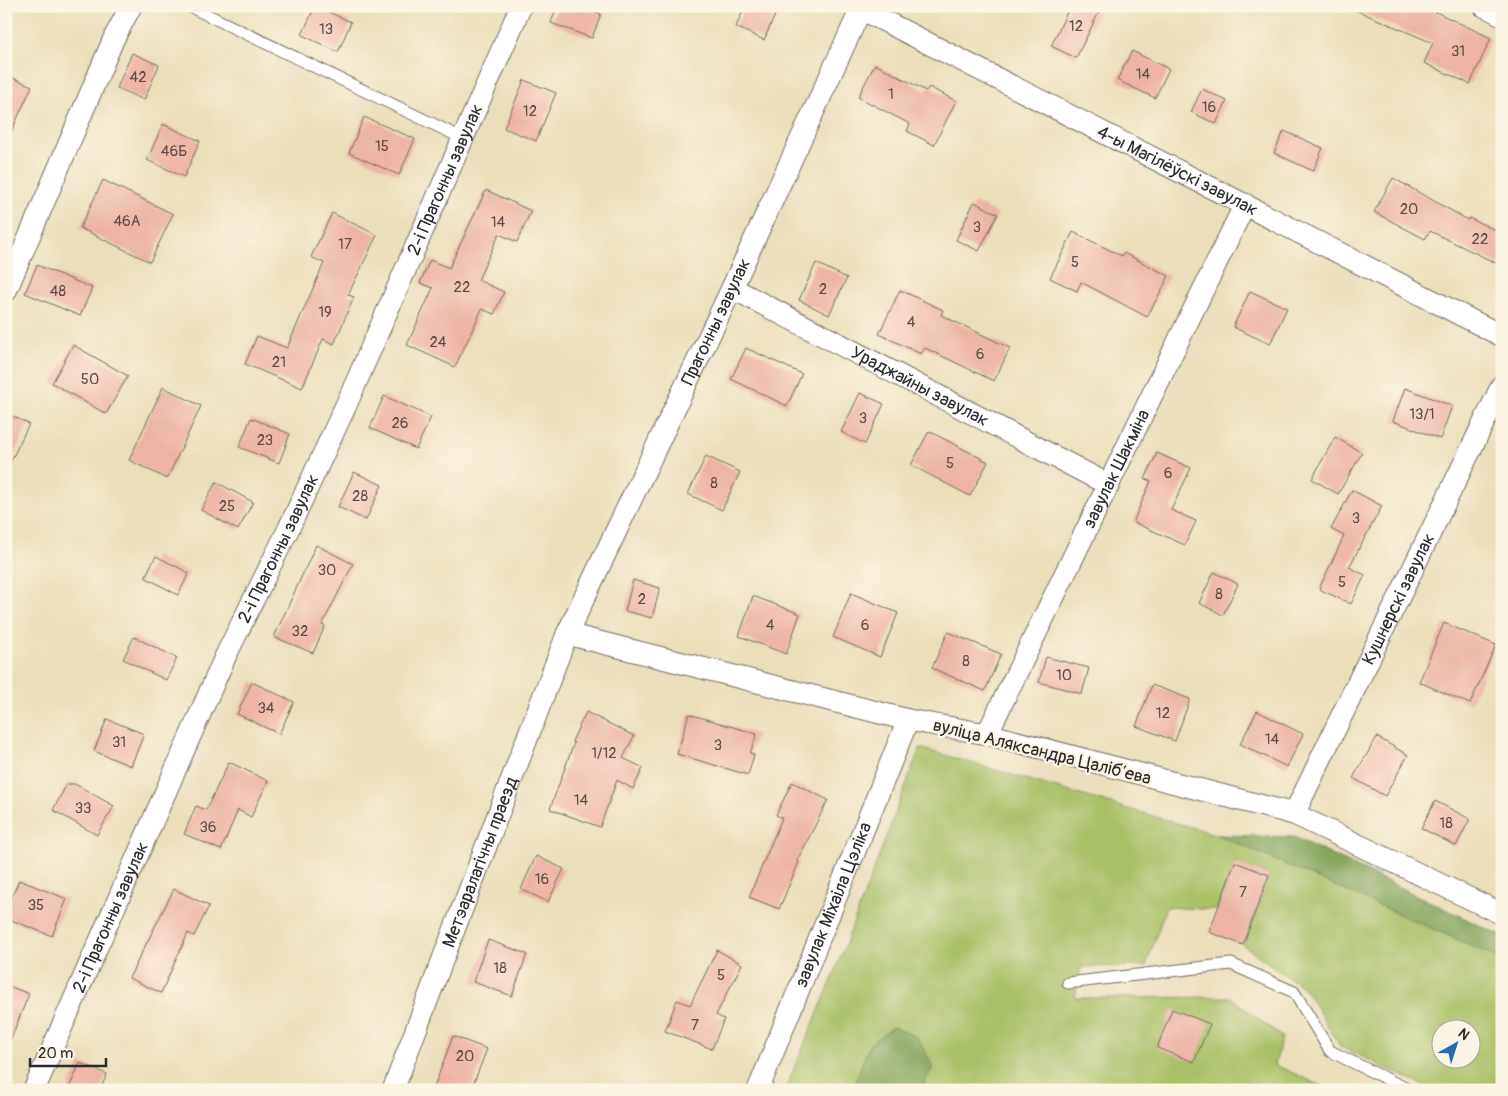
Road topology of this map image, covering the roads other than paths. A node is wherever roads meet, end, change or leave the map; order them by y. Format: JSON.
{"nodes":[{"id":1,"x":131,"y":6,"type":"edge"},
{"id":2,"x":189,"y":6,"type":"edge"},
{"id":3,"x":521,"y":6,"type":"edge"},
{"id":4,"x":1484,"y":6,"type":"edge"},
{"id":5,"x":858,"y":8,"type":"edge"},
{"id":6,"x":1502,"y":15,"type":"edge"},
{"id":7,"x":462,"y":138,"type":"junction"},
{"id":8,"x":1245,"y":204,"type":"junction"},
{"id":9,"x":732,"y":288,"type":"junction"},
{"id":10,"x":6,"y":291,"type":"edge"},
{"id":11,"x":1502,"y":336,"type":"edge"},
{"id":12,"x":1502,"y":385,"type":"edge"},
{"id":13,"x":1110,"y":485,"type":"junction"},
{"id":14,"x":566,"y":634,"type":"junction"},
{"id":15,"x":908,"y":720,"type":"junction"},
{"id":16,"x":987,"y":734,"type":"junction"},
{"id":17,"x":1294,"y":814,"type":"junction"},
{"id":18,"x":1502,"y":914,"type":"edge"},
{"id":19,"x":1068,"y":983,"type":"dead end"},
{"id":20,"x":34,"y":1090,"type":"edge"},
{"id":21,"x":393,"y":1090,"type":"edge"},
{"id":22,"x":758,"y":1090,"type":"edge"},
{"id":23,"x":1409,"y":1090,"type":"edge"}],
"edges":[{"from":1,"to":10,"type":"street"},
{"from":2,"to":7,"type":"lane"},
{"from":3,"to":7,"type":"street","name":"2-і Прагонны завулак"},
{"from":4,"to":6,"type":"street"},
{"from":5,"to":8,"type":"street","name":"4-ы Магілёўскі завулак"},
{"from":5,"to":9,"type":"street","name":"Прагонны завулак"},
{"from":7,"to":20,"type":"street","name":"2-і Прагонны завулак"},
{"from":8,"to":11,"type":"street","name":"4-ы Магілёўскі завулак"},
{"from":8,"to":13,"type":"street","name":"завулак Шакміна"},
{"from":9,"to":13,"type":"street","name":"Ураджайны завулак"},
{"from":9,"to":14,"type":"street","name":"Прагонны завулак"},
{"from":12,"to":17,"type":"street","name":"Кушнерскі завулак"},
{"from":13,"to":16,"type":"street","name":"завулак Шакміна"},
{"from":14,"to":15,"type":"street","name":"вуліца Аляксандра Цалібʼева"},
{"from":14,"to":21,"type":"street","name":"Метэаралагічны праезд"},
{"from":15,"to":16,"type":"street","name":"вуліца Аляксандра Цалібʼева"},
{"from":15,"to":22,"type":"street","name":"завулак Міхаіла Цэліка"},
{"from":16,"to":17,"type":"street","name":"вуліца Аляксандра Цалібʼева"},
{"from":17,"to":18,"type":"street","name":"вуліца Аляксандра Цалібʼева"},
{"from":19,"to":23,"type":"lane"}]}
